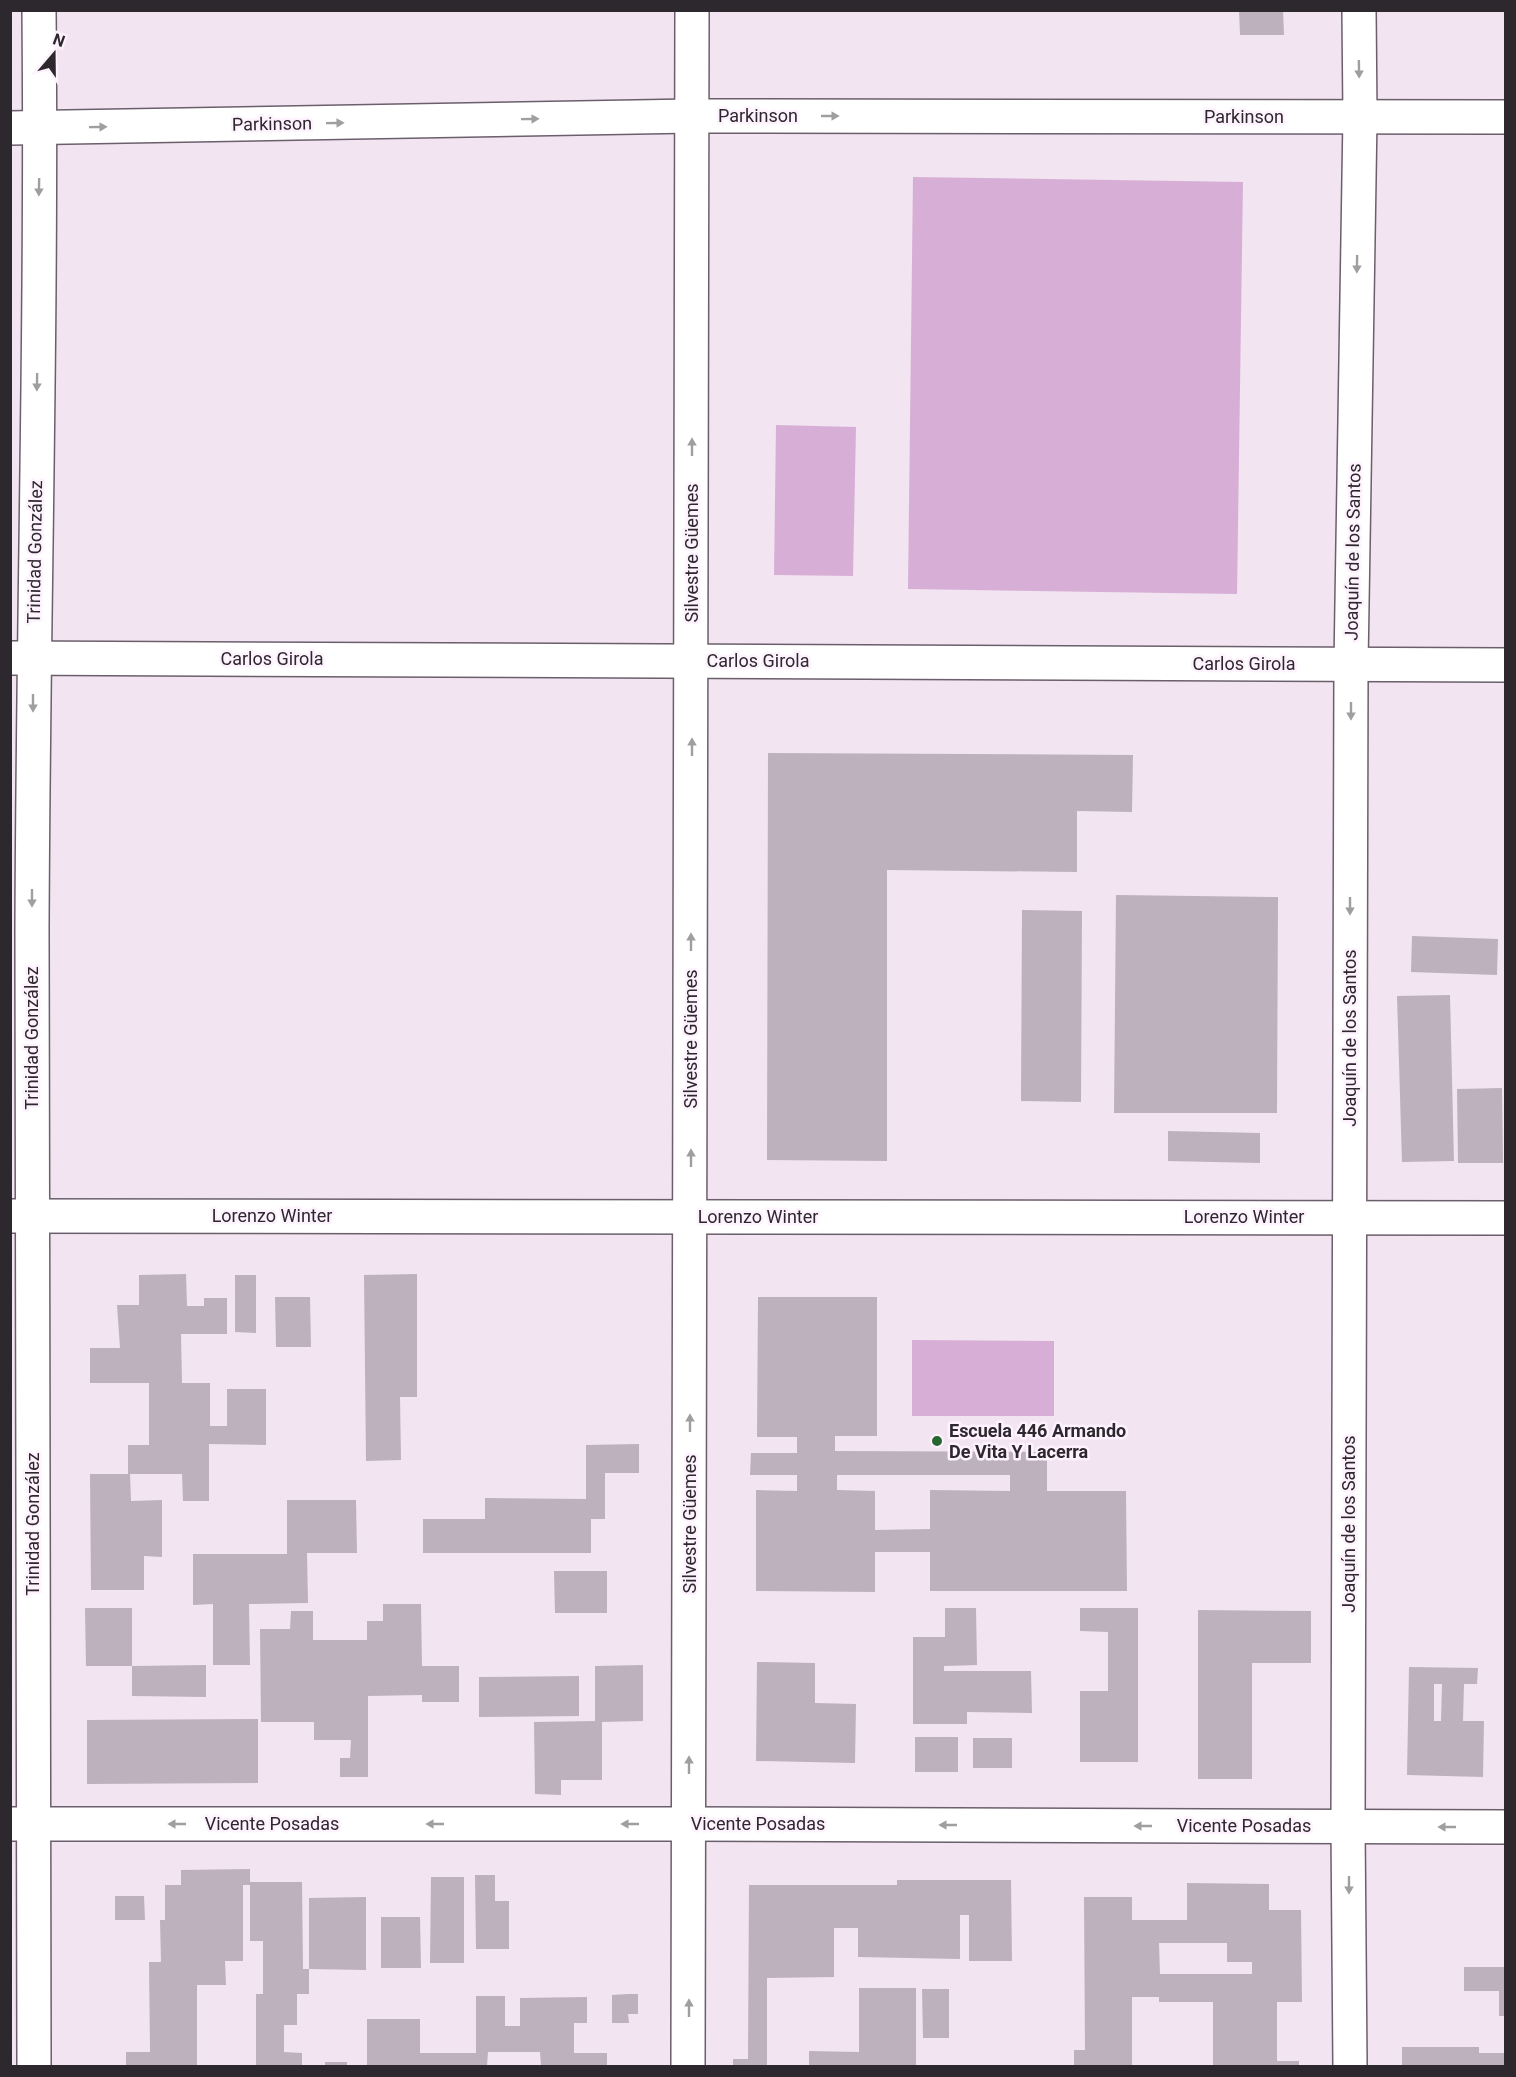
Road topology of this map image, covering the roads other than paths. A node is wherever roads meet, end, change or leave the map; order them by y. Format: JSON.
{"nodes":[{"id":1,"x":39,"y":10,"type":"edge"},
{"id":2,"x":692,"y":10,"type":"edge"},
{"id":3,"x":1359,"y":10,"type":"edge"},
{"id":4,"x":692,"y":116,"type":"junction"},
{"id":5,"x":1360,"y":117,"type":"junction"},
{"id":6,"x":1506,"y":117,"type":"edge"},
{"id":7,"x":25,"y":128,"type":"edge"},
{"id":8,"x":22,"y":658,"type":"edge"},
{"id":9,"x":692,"y":660,"type":"junction"},
{"id":10,"x":1351,"y":664,"type":"junction"},
{"id":11,"x":1506,"y":665,"type":"edge"},
{"id":12,"x":21,"y":1216,"type":"edge"},
{"id":13,"x":691,"y":1216,"type":"junction"},
{"id":14,"x":1350,"y":1218,"type":"junction"},
{"id":15,"x":1506,"y":1218,"type":"edge"},
{"id":16,"x":23,"y":1824,"type":"edge"},
{"id":17,"x":689,"y":1824,"type":"junction"},
{"id":18,"x":1348,"y":1827,"type":"junction"},
{"id":19,"x":1506,"y":1827,"type":"edge"},
{"id":20,"x":34,"y":2067,"type":"edge"},
{"id":21,"x":688,"y":2067,"type":"edge"},
{"id":22,"x":1350,"y":2067,"type":"edge"}],
"edges":[{"from":1,"to":7,"type":"street","name":"Trinidad González"},
{"from":2,"to":4,"type":"street","name":"Silvestre Güemes"},
{"from":3,"to":5,"type":"street","name":"Joaquín de los Santos","one_way":true},
{"from":4,"to":5,"type":"street","name":"Parkinson","one_way":true},
{"from":7,"to":4,"type":"street","name":"Parkinson","one_way":true},
{"from":9,"to":4,"type":"street","name":"Silvestre Güemes","one_way":true},
{"from":5,"to":6,"type":"street","name":"Parkinson"},
{"from":5,"to":10,"type":"street","name":"Joaquín de los Santos","one_way":true},
{"from":7,"to":8,"type":"street","name":"Trinidad González","one_way":true},
{"from":8,"to":9,"type":"street","name":"Carlos Girola"},
{"from":8,"to":12,"type":"street","name":"Trinidad González","one_way":true},
{"from":9,"to":10,"type":"street","name":"Carlos Girola"},
{"from":13,"to":9,"type":"street","name":"Silvestre Güemes","one_way":true},
{"from":10,"to":11,"type":"street","name":"Carlos Girola"},
{"from":10,"to":14,"type":"street","name":"Joaquín de los Santos","one_way":true},
{"from":12,"to":13,"type":"street","name":"Lorenzo Winter"},
{"from":12,"to":16,"type":"street","name":"Trinidad González"},
{"from":13,"to":14,"type":"street","name":"Lorenzo Winter"},
{"from":17,"to":13,"type":"street","name":"Silvestre Güemes","one_way":true},
{"from":14,"to":15,"type":"street","name":"Lorenzo Winter"},
{"from":14,"to":18,"type":"street","name":"Joaquín de los Santos"},
{"from":17,"to":16,"type":"street","name":"Vicente Posadas","one_way":true},
{"from":16,"to":20,"type":"street","name":"Trinidad González"},
{"from":18,"to":17,"type":"street","name":"Vicente Posadas","one_way":true},
{"from":21,"to":17,"type":"street","name":"Silvestre Güemes","one_way":true},
{"from":19,"to":18,"type":"street","name":"Vicente Posadas","one_way":true},
{"from":18,"to":22,"type":"street","name":"Joaquín de los Santos","one_way":true}]}
